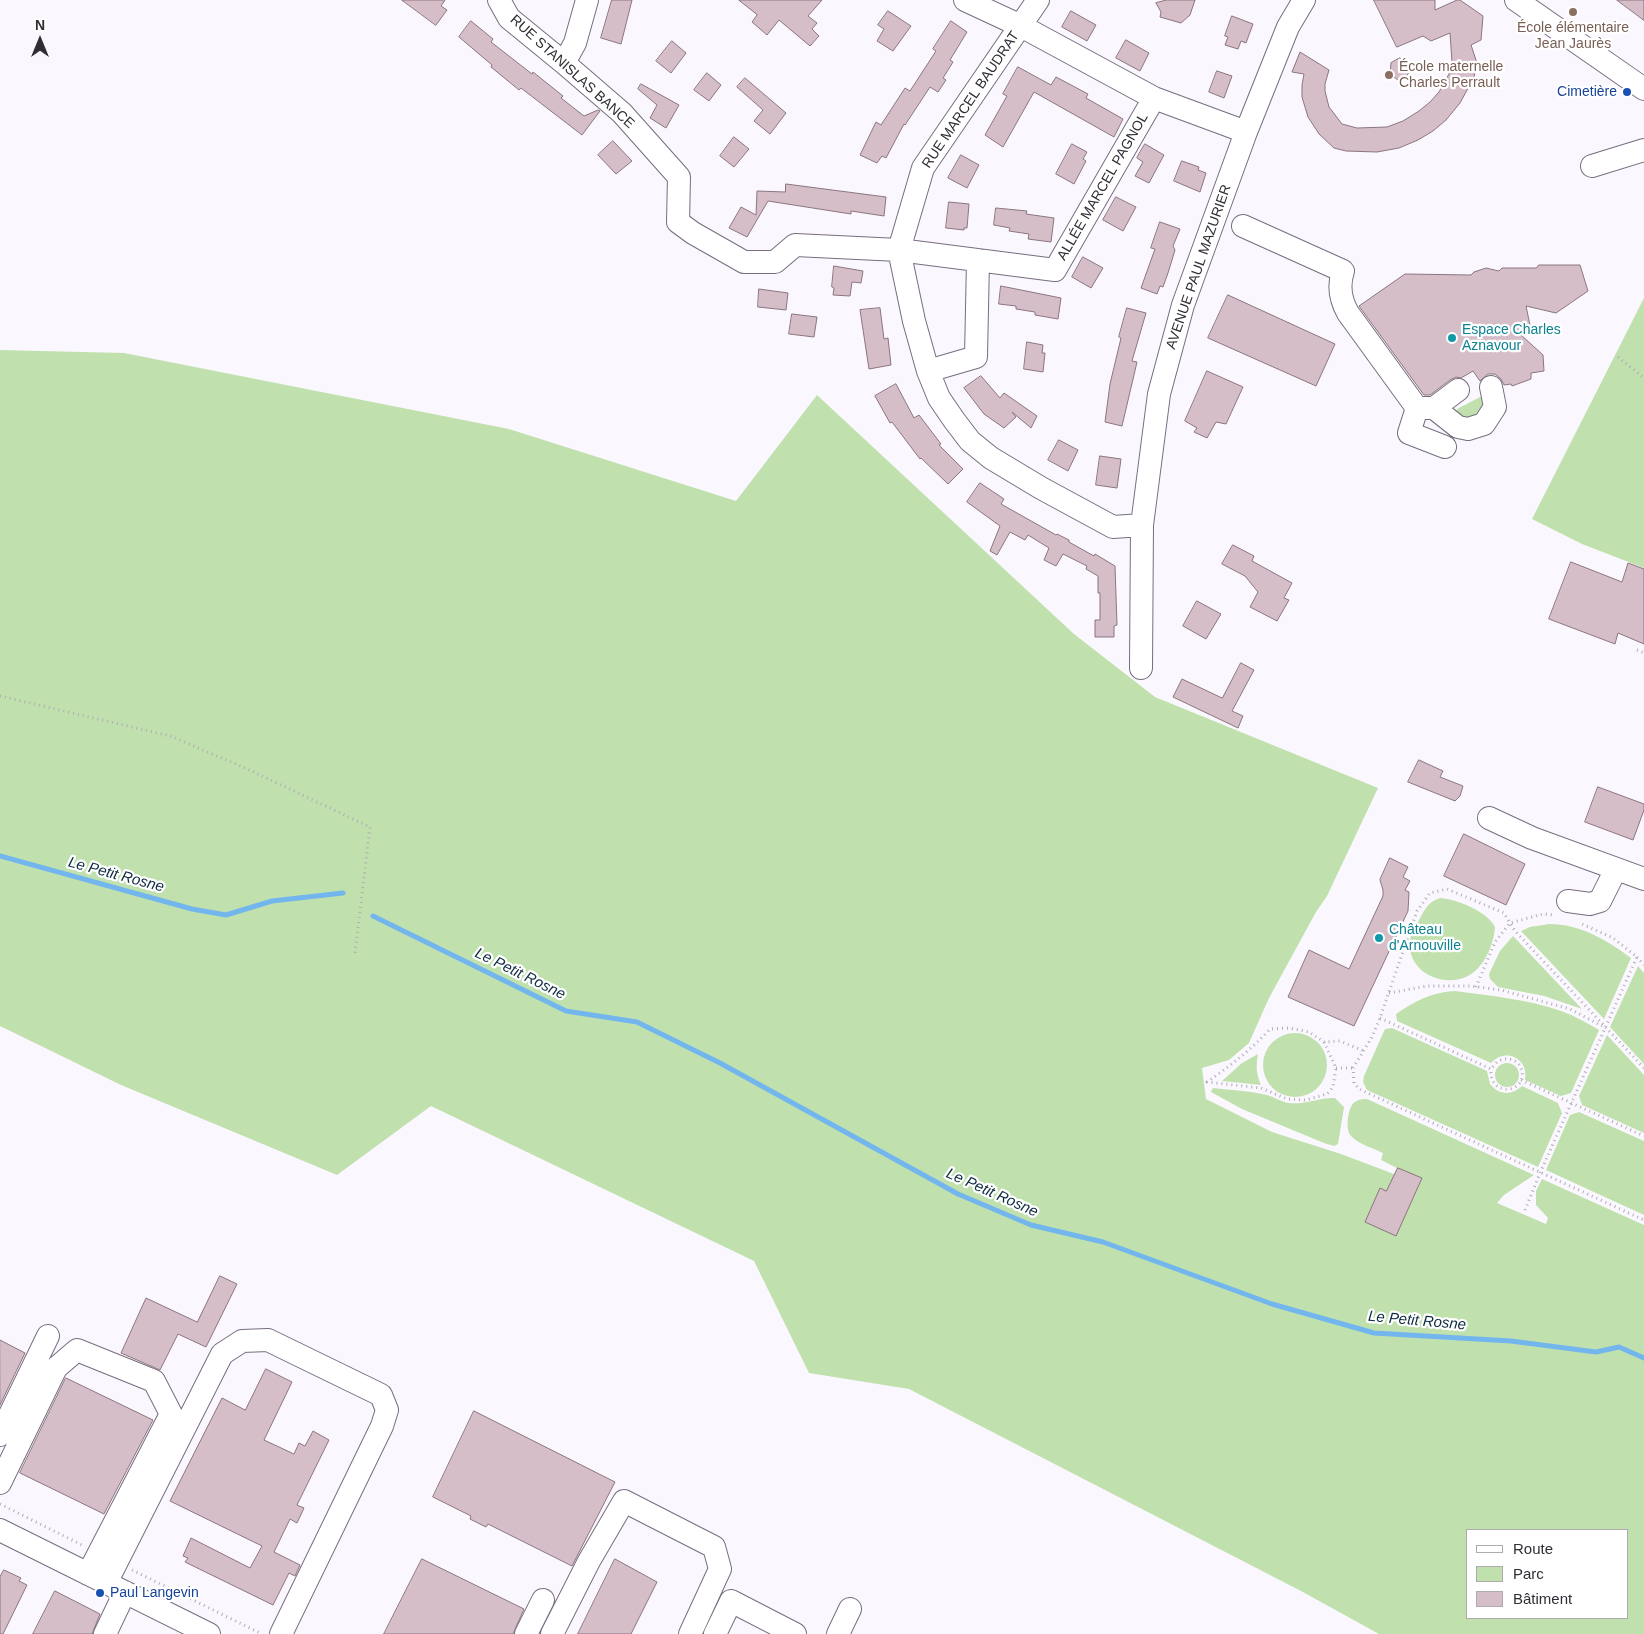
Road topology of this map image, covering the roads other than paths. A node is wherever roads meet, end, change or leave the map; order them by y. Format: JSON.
{"nodes":[{"id":1,"x":499,"y":0,"type":"edge"},
{"id":2,"x":588,"y":0,"type":"edge"},
{"id":3,"x":965,"y":0,"type":"edge"},
{"id":4,"x":1038,"y":0,"type":"edge"},
{"id":5,"x":1304,"y":0,"type":"edge"},
{"id":6,"x":1516,"y":0,"type":"edge"},
{"id":7,"x":1021,"y":26,"type":"junction"},
{"id":8,"x":564,"y":63,"type":"junction"},
{"id":9,"x":1644,"y":89,"type":"edge"},
{"id":10,"x":1154,"y":98,"type":"junction"},
{"id":11,"x":1246,"y":132,"type":"junction"},
{"id":12,"x":1644,"y":150,"type":"edge"},
{"id":13,"x":1592,"y":166,"type":"dead end"},
{"id":14,"x":1243,"y":226,"type":"dead end"},
{"id":15,"x":899,"y":250,"type":"junction"},
{"id":16,"x":978,"y":260,"type":"junction"},
{"id":17,"x":928,"y":371,"type":"junction"},
{"id":18,"x":1491,"y":387,"type":"dead end"},
{"id":19,"x":1458,"y":390,"type":"dead end"},
{"id":20,"x":1425,"y":408,"type":"junction"},
{"id":21,"x":1445,"y":447,"type":"dead end"},
{"id":22,"x":1142,"y":525,"type":"junction"},
{"id":23,"x":1141,"y":668,"type":"dead end"},
{"id":24,"x":1489,"y":818,"type":"dead end"},
{"id":25,"x":1616,"y":869,"type":"junction"},
{"id":26,"x":1644,"y":879,"type":"edge"},
{"id":27,"x":1566,"y":912,"type":"road end"},
{"id":28,"x":48,"y":1336,"type":"dead end"},
{"id":29,"x":0,"y":1435,"type":"edge"},
{"id":30,"x":0,"y":1483,"type":"edge"},
{"id":31,"x":0,"y":1530,"type":"edge"},
{"id":32,"x":107,"y":1583,"type":"junction"},
{"id":33,"x":543,"y":1600,"type":"dead end"},
{"id":34,"x":850,"y":1608,"type":"dead end"},
{"id":35,"x":105,"y":1634,"type":"edge"},
{"id":36,"x":209,"y":1634,"type":"edge"},
{"id":37,"x":281,"y":1634,"type":"edge"},
{"id":38,"x":526,"y":1634,"type":"edge"},
{"id":39,"x":552,"y":1634,"type":"edge"},
{"id":40,"x":690,"y":1634,"type":"edge"},
{"id":41,"x":715,"y":1634,"type":"edge"},
{"id":42,"x":795,"y":1634,"type":"edge"},
{"id":43,"x":838,"y":1634,"type":"edge"}],
"edges":[{"from":1,"to":8,"type":"street","name":"RUE STANISLAS BANCE"},
{"from":2,"to":8,"type":"street"},
{"from":3,"to":7,"type":"street"},
{"from":4,"to":7,"type":"street","name":"RUE MARCEL BAUDRAT"},
{"from":5,"to":11,"type":"street","name":"AVENUE PAUL MAZURIER"},
{"from":6,"to":9,"type":"street"},
{"from":7,"to":10,"type":"street"},
{"from":7,"to":15,"type":"street","name":"RUE MARCEL BAUDRAT"},
{"from":8,"to":15,"type":"street","name":"RUE STANISLAS BANCE"},
{"from":10,"to":11,"type":"street"},
{"from":10,"to":16,"type":"street","name":"ALLÉE MARCEL PAGNOL"},
{"from":11,"to":22,"type":"street","name":"AVENUE PAUL MAZURIER"},
{"from":12,"to":13,"type":"street"},
{"from":14,"to":20,"type":"street"},
{"from":15,"to":16,"type":"street","name":"ALLÉE MARCEL PAGNOL"},
{"from":15,"to":17,"type":"street","name":"RUE MARCEL BAUDRAT"},
{"from":16,"to":17,"type":"street"},
{"from":17,"to":22,"type":"street","name":"RUE MARCEL BAUDRAT"},
{"from":18,"to":20,"type":"street"},
{"from":19,"to":20,"type":"street"},
{"from":20,"to":21,"type":"street"},
{"from":22,"to":23,"type":"street","name":"AVENUE PAUL MAZURIER"},
{"from":24,"to":25,"type":"street"},
{"from":25,"to":26,"type":"street"},
{"from":25,"to":27,"type":"street"},
{"from":28,"to":29,"type":"street"},
{"from":30,"to":32,"type":"street"},
{"from":31,"to":32,"type":"street"},
{"from":32,"to":35,"type":"street"},
{"from":32,"to":36,"type":"street"},
{"from":32,"to":37,"type":"street"},
{"from":33,"to":38,"type":"street"},
{"from":34,"to":43,"type":"street"},
{"from":39,"to":40,"type":"street"},
{"from":41,"to":42,"type":"street"}]}
